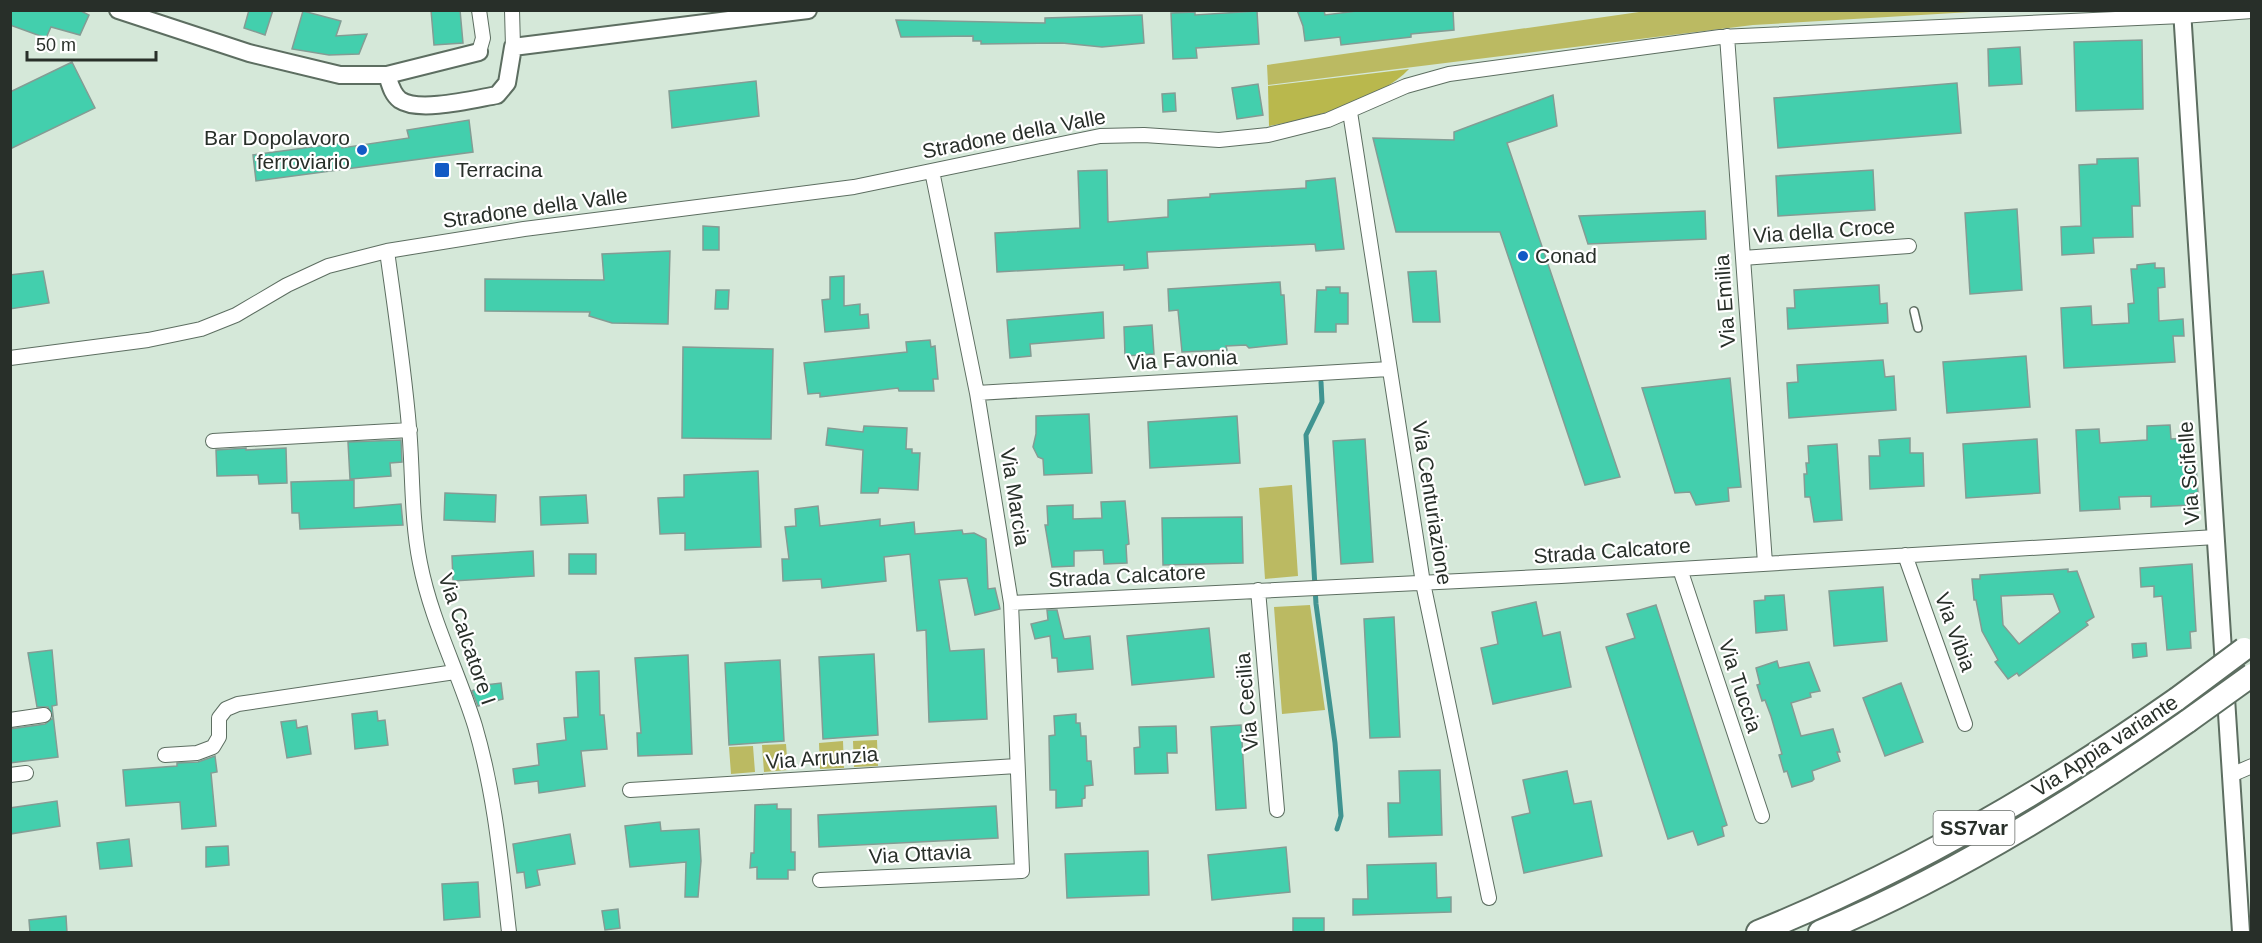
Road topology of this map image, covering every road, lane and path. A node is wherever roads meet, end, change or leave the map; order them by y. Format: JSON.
{"nodes":[{"id":1,"x":118,"y":10,"type":"edge"},
{"id":2,"x":479,"y":10,"type":"edge"},
{"id":3,"x":512,"y":10,"type":"edge"},
{"id":4,"x":808,"y":10,"type":"edge"},
{"id":5,"x":2252,"y":11,"type":"edge"},
{"id":6,"x":2182,"y":14,"type":"edge"},
{"id":7,"x":1727,"y":36,"type":"junction"},
{"id":8,"x":513,"y":47,"type":"junction"},
{"id":9,"x":479,"y":52,"type":"joint"},
{"id":10,"x":387,"y":75,"type":"junction"},
{"id":11,"x":1350,"y":112,"type":"junction"},
{"id":12,"x":932,"y":171,"type":"junction"},
{"id":13,"x":1909,"y":246,"type":"dead end"},
{"id":14,"x":387,"y":251,"type":"junction"},
{"id":15,"x":1743,"y":258,"type":"junction"},
{"id":16,"x":1914,"y":311,"type":"dead end"},
{"id":17,"x":1918,"y":327,"type":"dead end"},
{"id":18,"x":10,"y":358,"type":"edge"},
{"id":19,"x":1389,"y":369,"type":"junction"},
{"id":20,"x":977,"y":393,"type":"junction"},
{"id":21,"x":410,"y":430,"type":"junction"},
{"id":22,"x":213,"y":441,"type":"dead end"},
{"id":23,"x":2216,"y":537,"type":"junction"},
{"id":24,"x":1905,"y":555,"type":"junction"},
{"id":25,"x":1765,"y":563,"type":"junction"},
{"id":26,"x":1680,"y":568,"type":"junction"},
{"id":27,"x":1423,"y":583,"type":"junction"},
{"id":28,"x":1258,"y":590,"type":"junction"},
{"id":29,"x":1011,"y":603,"type":"junction"},
{"id":30,"x":2248,"y":646,"type":"edge"},
{"id":31,"x":455,"y":672,"type":"junction"},
{"id":32,"x":2252,"y":675,"type":"edge"},
{"id":33,"x":44,"y":715,"type":"dead end"},
{"id":34,"x":10,"y":720,"type":"edge"},
{"id":35,"x":1965,"y":724,"type":"dead end"},
{"id":36,"x":165,"y":755,"type":"dead end"},
{"id":37,"x":1017,"y":766,"type":"junction"},
{"id":38,"x":2252,"y":766,"type":"edge"},
{"id":39,"x":27,"y":773,"type":"dead end"},
{"id":40,"x":10,"y":775,"type":"edge"},
{"id":41,"x":2231,"y":775,"type":"junction"},
{"id":42,"x":630,"y":790,"type":"dead end"},
{"id":43,"x":1277,"y":810,"type":"dead end"},
{"id":44,"x":1762,"y":816,"type":"dead end"},
{"id":45,"x":1022,"y":871,"type":"joint"},
{"id":46,"x":820,"y":880,"type":"dead end"},
{"id":47,"x":1489,"y":898,"type":"dead end"},
{"id":48,"x":509,"y":933,"type":"edge"},
{"id":49,"x":1758,"y":933,"type":"edge"},
{"id":50,"x":1820,"y":933,"type":"edge"},
{"id":51,"x":2241,"y":933,"type":"edge"}],
"edges":[{"from":1,"to":10,"type":"street"},
{"from":2,"to":9,"type":"street"},
{"from":3,"to":8,"type":"street"},
{"from":4,"to":8,"type":"street"},
{"from":5,"to":6,"type":"street","name":"Stradone della Valle"},
{"from":6,"to":7,"type":"street","name":"Stradone della Valle"},
{"from":6,"to":23,"type":"street","name":"Via Scifelle"},
{"from":7,"to":11,"type":"street","name":"Stradone della Valle"},
{"from":7,"to":15,"type":"street","name":"Via Emilia"},
{"from":8,"to":10,"type":"street"},
{"from":9,"to":10,"type":"street"},
{"from":11,"to":12,"type":"street","name":"Stradone della Valle"},
{"from":11,"to":19,"type":"street","name":"Via Centuriazione"},
{"from":12,"to":14,"type":"street","name":"Stradone della Valle"},
{"from":12,"to":20,"type":"street","name":"Via Marcia"},
{"from":13,"to":15,"type":"street","name":"Via della Croce"},
{"from":14,"to":18,"type":"street","name":"Stradone della Valle"},
{"from":14,"to":21,"type":"street","name":"Via Calcatore I"},
{"from":15,"to":25,"type":"street","name":"Via Emilia"},
{"from":16,"to":17,"type":"lane"},
{"from":19,"to":20,"type":"street","name":"Via Favonia"},
{"from":19,"to":27,"type":"street","name":"Via Centuriazione"},
{"from":20,"to":29,"type":"street","name":"Via Marcia"},
{"from":21,"to":22,"type":"street"},
{"from":21,"to":31,"type":"street","name":"Via Calcatore I"},
{"from":23,"to":24,"type":"street","name":"Strada Calcatore"},
{"from":23,"to":41,"type":"street","name":"Via Scifelle"},
{"from":24,"to":25,"type":"street","name":"Strada Calcatore"},
{"from":24,"to":35,"type":"street","name":"Via Vibia"},
{"from":25,"to":26,"type":"street","name":"Strada Calcatore"},
{"from":26,"to":27,"type":"street","name":"Strada Calcatore"},
{"from":26,"to":44,"type":"street","name":"Via Tuccia"},
{"from":27,"to":28,"type":"street","name":"Strada Calcatore"},
{"from":27,"to":47,"type":"street","name":"Via Centuriazione"},
{"from":28,"to":29,"type":"street","name":"Strada Calcatore"},
{"from":28,"to":43,"type":"street","name":"Via Cecilia"},
{"from":29,"to":37,"type":"street","name":"Via Marcia"},
{"from":30,"to":49,"type":"highway","name":"Via Appia variante","number":"SS7var","bridge":true},
{"from":31,"to":36,"type":"street"},
{"from":31,"to":48,"type":"street","name":"Via Calcatore I"},
{"from":32,"to":50,"type":"highway","name":"Via Appia variante","number":"SS7var","bridge":true},
{"from":33,"to":34,"type":"street"},
{"from":37,"to":42,"type":"street","name":"Via Arrunzia"},
{"from":37,"to":45,"type":"street","name":"Via Marcia"},
{"from":38,"to":41,"type":"street"},
{"from":39,"to":40,"type":"street"},
{"from":41,"to":51,"type":"street","name":"Via Scifelle"},
{"from":45,"to":46,"type":"street","name":"Via Ottavia"}]}
